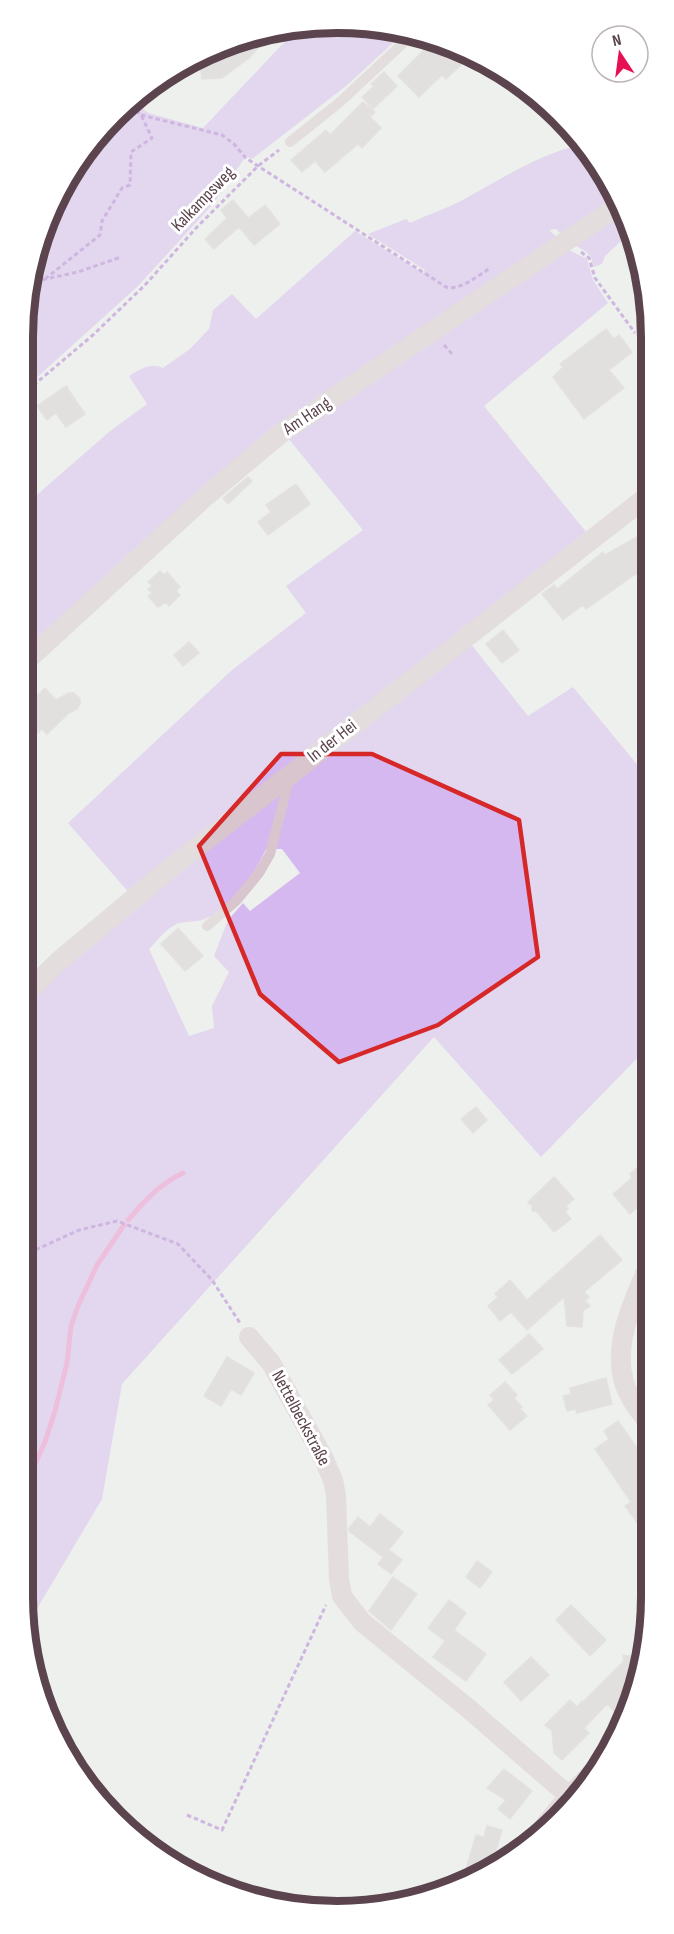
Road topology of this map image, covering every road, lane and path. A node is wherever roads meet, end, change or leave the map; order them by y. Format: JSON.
{"nodes":[{"id":1,"x":406,"y":41,"type":"edge"},
{"id":2,"x":135,"y":110,"type":"edge"},
{"id":3,"x":141,"y":115,"type":"junction"},
{"id":4,"x":290,"y":142,"type":"joint"},
{"id":5,"x":258,"y":166,"type":"junction"},
{"id":6,"x":613,"y":210,"type":"edge"},
{"id":7,"x":566,"y":242,"type":"junction"},
{"id":8,"x":121,"y":257,"type":"dead end"},
{"id":9,"x":45,"y":279,"type":"junction"},
{"id":10,"x":38,"y":282,"type":"edge"},
{"id":11,"x":467,"y":282,"type":"dead end"},
{"id":12,"x":635,"y":333,"type":"dead end"},
{"id":13,"x":33,"y":386,"type":"edge"},
{"id":14,"x":641,"y":501,"type":"edge"},
{"id":15,"x":33,"y":655,"type":"edge"},
{"id":16,"x":290,"y":773,"type":"junction"},
{"id":17,"x":207,"y":926,"type":"dead end"},
{"id":18,"x":33,"y":986,"type":"edge"},
{"id":19,"x":33,"y":1251,"type":"edge"},
{"id":20,"x":641,"y":1285,"type":"edge"},
{"id":21,"x":249,"y":1338,"type":"joint"},
{"id":22,"x":641,"y":1412,"type":"edge"},
{"id":23,"x":339,"y":1579,"type":"junction"},
{"id":24,"x":568,"y":1795,"type":"edge"},
{"id":25,"x":187,"y":1815,"type":"dead end"}],
"edges":[{"from":1,"to":4,"type":"lane"},
{"from":2,"to":3,"type":"path"},
{"from":3,"to":5,"type":"path"},
{"from":3,"to":9,"type":"path"},
{"from":4,"to":5,"type":"path","name":"Kalkampsweg"},
{"from":5,"to":11,"type":"path"},
{"from":5,"to":13,"type":"path","name":"Kalkampsweg"},
{"from":6,"to":7,"type":"street","name":"Am Hang"},
{"from":7,"to":12,"type":"path"},
{"from":7,"to":15,"type":"street","name":"Am Hang"},
{"from":8,"to":9,"type":"path"},
{"from":9,"to":10,"type":"path"},
{"from":14,"to":16,"type":"street","name":"In der Hei"},
{"from":16,"to":17,"type":"lane"},
{"from":16,"to":18,"type":"street","name":"In der Hei"},
{"from":19,"to":21,"type":"path"},
{"from":20,"to":22,"type":"street"},
{"from":21,"to":23,"type":"street","name":"Nettelbeckstraße"},
{"from":23,"to":24,"type":"street","name":"Nettelbeckstraße"},
{"from":23,"to":25,"type":"path"}]}
